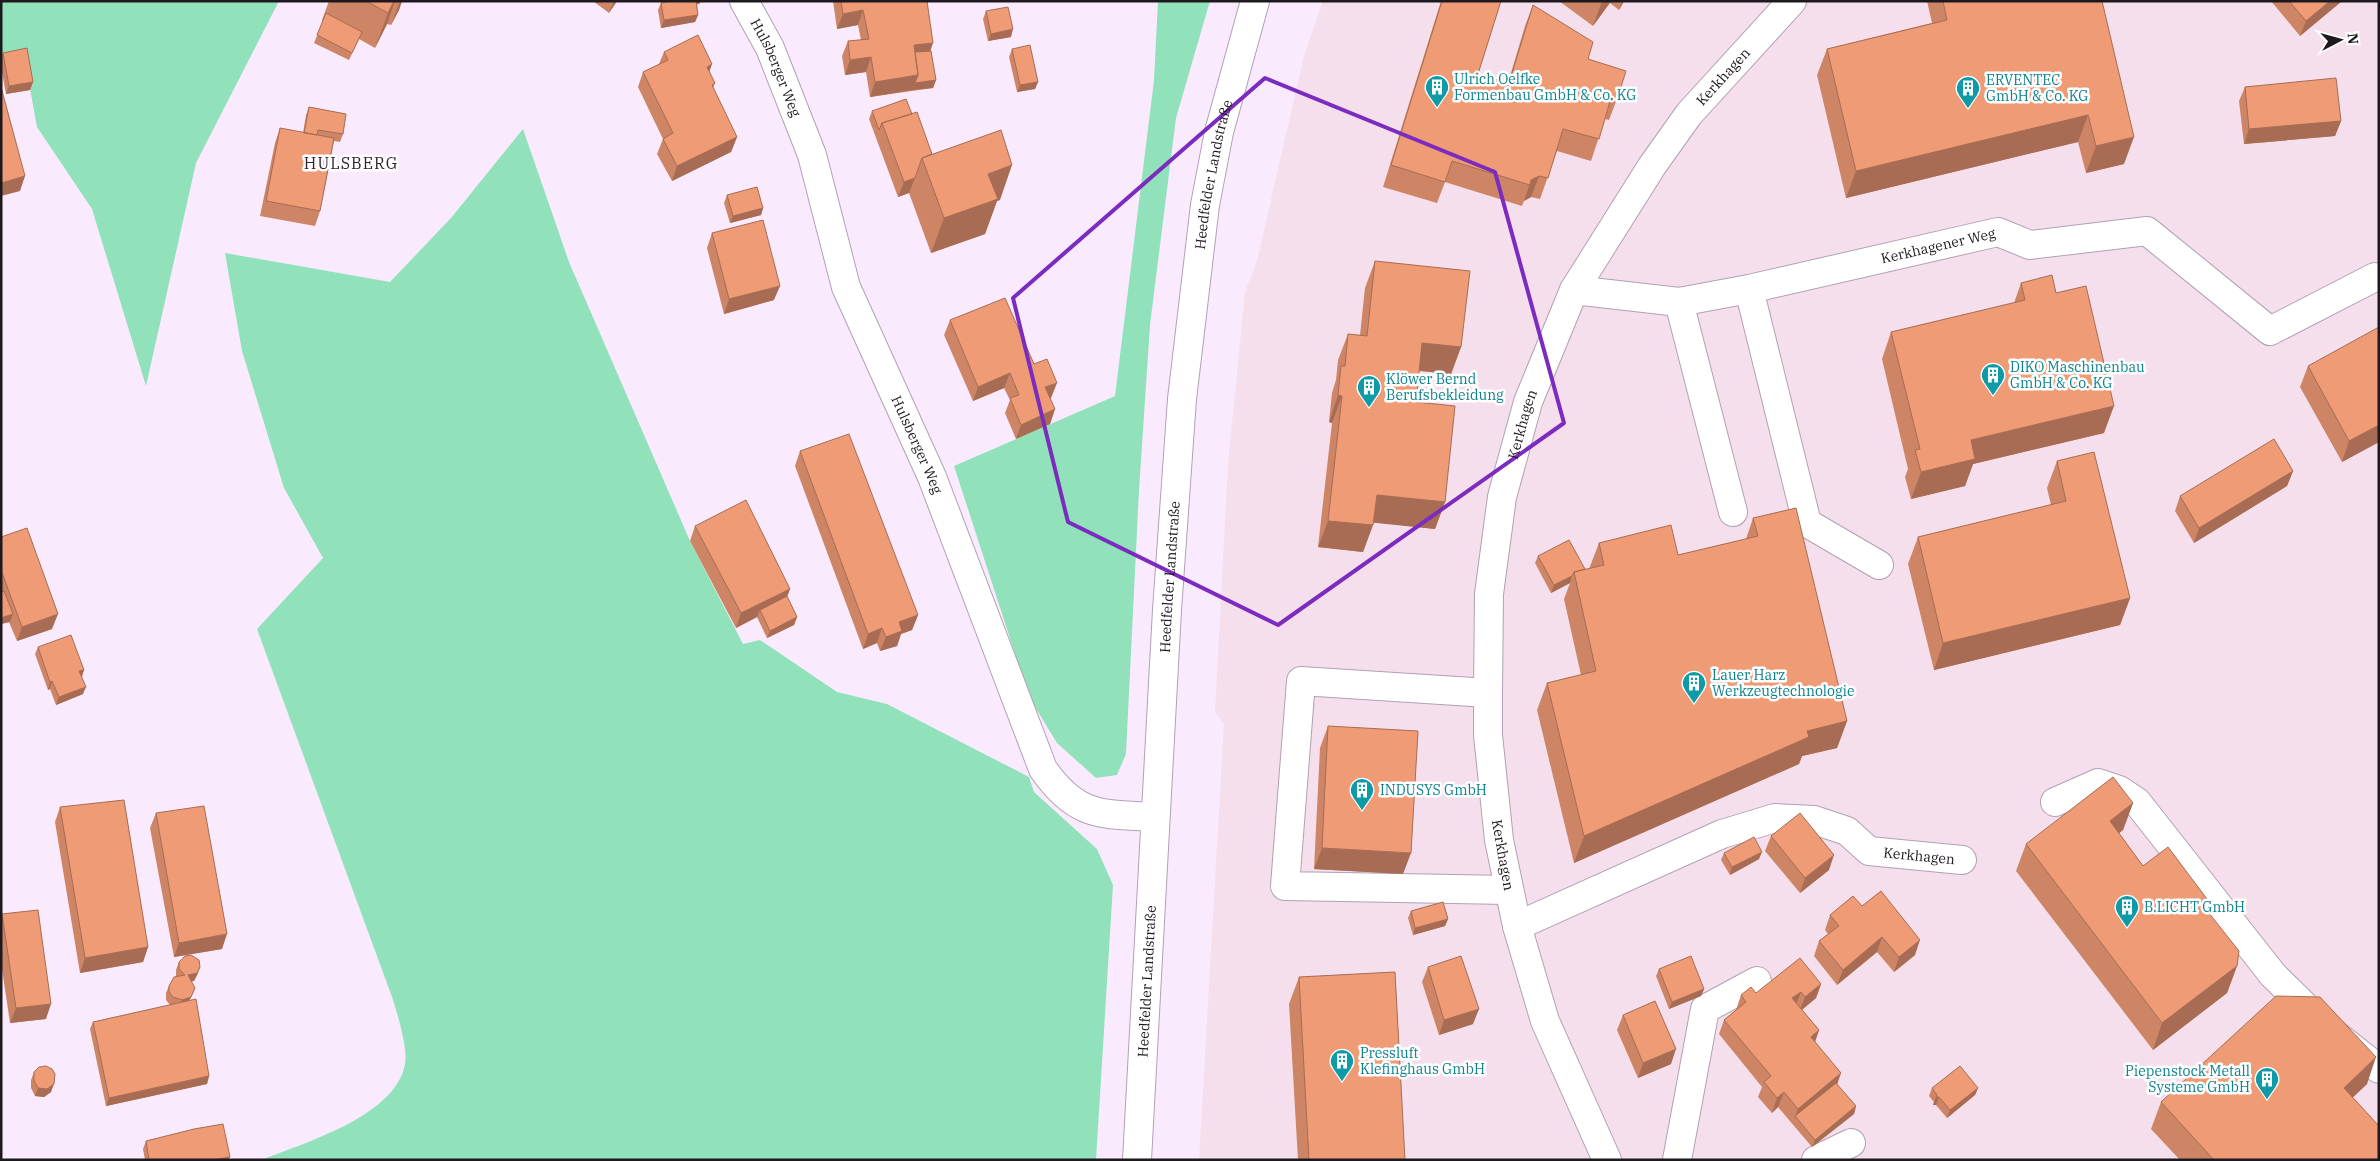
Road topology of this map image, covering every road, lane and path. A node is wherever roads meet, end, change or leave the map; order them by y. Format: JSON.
{"nodes":[{"id":1,"x":744,"y":1,"type":"edge"},
{"id":2,"x":1255,"y":1,"type":"edge"},
{"id":3,"x":1791,"y":1,"type":"edge"},
{"id":4,"x":2376,"y":277,"type":"dead end"},
{"id":5,"x":1574,"y":290,"type":"junction"},
{"id":6,"x":1749,"y":290,"type":"junction"},
{"id":7,"x":1679,"y":302,"type":"junction"},
{"id":8,"x":1733,"y":512,"type":"dead end"},
{"id":9,"x":1879,"y":565,"type":"dead end"},
{"id":10,"x":1488,"y":693,"type":"junction"},
{"id":11,"x":2055,"y":802,"type":"dead end"},
{"id":12,"x":1155,"y":817,"type":"junction"},
{"id":13,"x":1962,"y":860,"type":"dead end"},
{"id":14,"x":1509,"y":890,"type":"junction"},
{"id":15,"x":1517,"y":926,"type":"junction"},
{"id":16,"x":1757,"y":982,"type":"dead end"},
{"id":17,"x":2379,"y":1069,"type":"edge"},
{"id":18,"x":1851,"y":1143,"type":"dead end"},
{"id":19,"x":1137,"y":1160,"type":"edge"},
{"id":20,"x":1607,"y":1160,"type":"edge"},
{"id":21,"x":1677,"y":1160,"type":"edge"},
{"id":22,"x":1816,"y":1160,"type":"edge"}],
"edges":[{"from":1,"to":12,"type":"street","name":"Hulsberger Weg"},
{"from":2,"to":12,"type":"street","name":"Heedfelder Landstraße"},
{"from":3,"to":5,"type":"street","name":"Kerkhagen"},
{"from":4,"to":6,"type":"street","name":"Kerkhagener Weg"},
{"from":5,"to":7,"type":"street","name":"Kerkhagener Weg"},
{"from":5,"to":10,"type":"street","name":"Kerkhagen"},
{"from":6,"to":7,"type":"street","name":"Kerkhagener Weg"},
{"from":6,"to":9,"type":"street"},
{"from":7,"to":8,"type":"street"},
{"from":10,"to":14,"type":"street","name":"Kerkhagen"},
{"from":10,"to":14,"type":"street"},
{"from":11,"to":17,"type":"street"},
{"from":12,"to":19,"type":"street","name":"Heedfelder Landstraße"},
{"from":13,"to":15,"type":"street","name":"Kerkhagen"},
{"from":14,"to":15,"type":"street","name":"Kerkhagen"},
{"from":15,"to":20,"type":"street","name":"Kerkhagen"},
{"from":16,"to":21,"type":"street"},
{"from":18,"to":22,"type":"street"}]}
